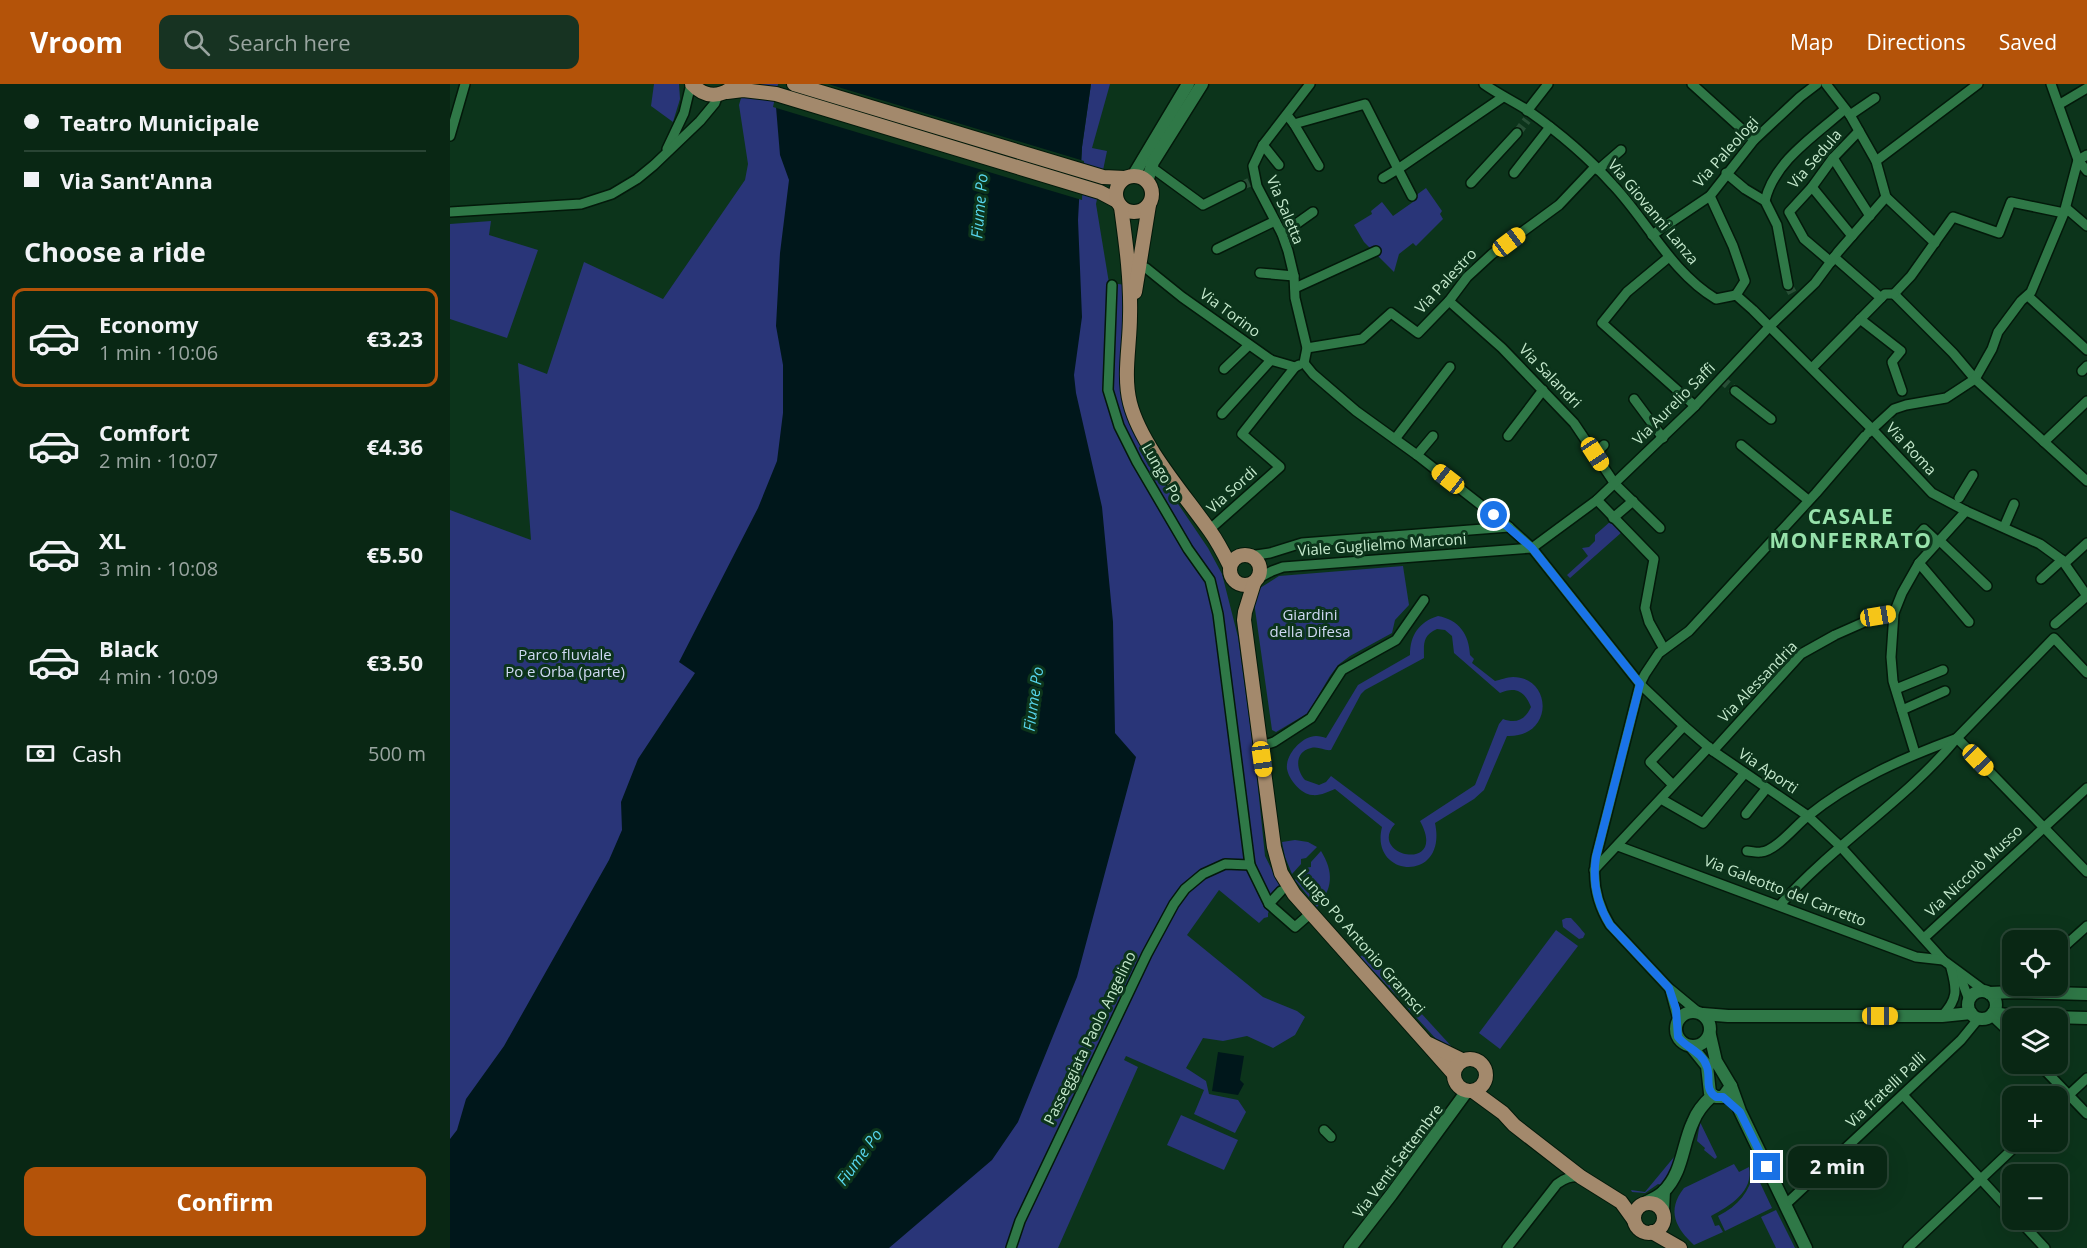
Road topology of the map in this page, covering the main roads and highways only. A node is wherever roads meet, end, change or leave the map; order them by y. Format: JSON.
{"nodes":[{"id":1,"x":691,"y":84,"type":"edge"},
{"id":2,"x":794,"y":84,"type":"edge"},
{"id":3,"x":1188,"y":84,"type":"edge"},
{"id":4,"x":1202,"y":84,"type":"edge"},
{"id":5,"x":731,"y":90,"type":"edge"},
{"id":6,"x":1129,"y":177,"type":"junction"},
{"id":7,"x":1148,"y":182,"type":"junction"},
{"id":8,"x":1119,"y":204,"type":"junction"},
{"id":9,"x":1149,"y":205,"type":"junction"},
{"id":10,"x":1130,"y":317,"type":"junction"},
{"id":11,"x":1211,"y":533,"type":"junction"},
{"id":12,"x":1247,"y":555,"type":"junction"},
{"id":13,"x":1230,"y":566,"type":"junction"},
{"id":14,"x":1256,"y":581,"type":"junction"},
{"id":15,"x":1236,"y":583,"type":"junction"},
{"id":16,"x":1245,"y":612,"type":"junction"},
{"id":17,"x":2002,"y":991,"type":"edge"},
{"id":18,"x":1987,"y":992,"type":"junction"},
{"id":19,"x":2068,"y":993,"type":"edge"},
{"id":20,"x":2087,"y":994,"type":"edge"},
{"id":21,"x":1700,"y":1013,"type":"junction"},
{"id":22,"x":1983,"y":1015,"type":"junction"},
{"id":23,"x":1728,"y":1016,"type":"junction"},
{"id":24,"x":2087,"y":1018,"type":"edge"},
{"id":25,"x":1710,"y":1032,"type":"junction"},
{"id":26,"x":1424,"y":1041,"type":"junction"},
{"id":27,"x":1691,"y":1046,"type":"junction"},
{"id":28,"x":1462,"y":1060,"type":"junction"},
{"id":29,"x":1454,"y":1074,"type":"junction"},
{"id":30,"x":1487,"y":1077,"type":"junction"},
{"id":31,"x":1731,"y":1086,"type":"junction"},
{"id":32,"x":1470,"y":1091,"type":"junction"},
{"id":33,"x":1718,"y":1096,"type":"junction"},
{"id":34,"x":1740,"y":1112,"type":"junction"},
{"id":35,"x":1503,"y":1113,"type":"junction"},
{"id":36,"x":1664,"y":1191,"type":"junction"},
{"id":37,"x":1621,"y":1202,"type":"junction"},
{"id":38,"x":1645,"y":1203,"type":"junction"},
{"id":39,"x":1663,"y":1215,"type":"junction"},
{"id":40,"x":1634,"y":1220,"type":"junction"},
{"id":41,"x":1652,"y":1232,"type":"junction"},
{"id":42,"x":1678,"y":1246,"type":"edge"},
{"id":43,"x":1350,"y":1248,"type":"edge"},
{"id":44,"x":1806,"y":1248,"type":"edge"}],
"edges":[{"from":1,"to":5,"type":"main road"},
{"from":2,"to":6,"type":"main road"},
{"from":3,"to":6,"type":"main road"},
{"from":4,"to":7,"type":"main road"},
{"from":5,"to":8,"type":"main road"},
{"from":6,"to":7,"type":"main road"},
{"from":6,"to":8,"type":"main road"},
{"from":7,"to":9,"type":"main road"},
{"from":8,"to":9,"type":"main road"},
{"from":8,"to":10,"type":"main road"},
{"from":9,"to":10,"type":"main road"},
{"from":10,"to":11,"type":"main road"},
{"from":11,"to":12,"type":"main road"},
{"from":11,"to":13,"type":"main road"},
{"from":12,"to":13,"type":"main road"},
{"from":12,"to":14,"type":"main road"},
{"from":13,"to":15,"type":"main road"},
{"from":14,"to":15,"type":"main road"},
{"from":14,"to":16,"type":"main road","name":"Lungo Po Antonio Gramsci"},
{"from":15,"to":16,"type":"main road","name":"Lungo Po Antonio Gramsci"},
{"from":16,"to":26,"type":"main road","name":"Lungo Po Antonio Gramsci"},
{"from":17,"to":18,"type":"main road"},
{"from":18,"to":22,"type":"main road"},
{"from":18,"to":22,"type":"main road"},
{"from":19,"to":20,"type":"main road"},
{"from":21,"to":23,"type":"main road"},
{"from":21,"to":25,"type":"main road"},
{"from":21,"to":27,"type":"main road"},
{"from":22,"to":23,"type":"main road"},
{"from":22,"to":24,"type":"main road"},
{"from":23,"to":25,"type":"main road"},
{"from":25,"to":27,"type":"main road"},
{"from":25,"to":31,"type":"main road"},
{"from":26,"to":28,"type":"main road","name":"Lungo Po Antonio Gramsci"},
{"from":26,"to":29,"type":"main road","name":"Lungo Po Antonio Gramsci"},
{"from":27,"to":33,"type":"main road"},
{"from":28,"to":29,"type":"main road"},
{"from":28,"to":30,"type":"main road"},
{"from":29,"to":32,"type":"main road"},
{"from":30,"to":32,"type":"main road"},
{"from":30,"to":35,"type":"main road"},
{"from":31,"to":33,"type":"main road"},
{"from":31,"to":34,"type":"main road"},
{"from":32,"to":35,"type":"main road"},
{"from":32,"to":43,"type":"main road","name":"Via Venti Settembre"},
{"from":33,"to":34,"type":"main road"},
{"from":33,"to":36,"type":"main road"},
{"from":34,"to":44,"type":"main road"},
{"from":35,"to":37,"type":"main road"},
{"from":36,"to":38,"type":"main road"},
{"from":36,"to":39,"type":"main road"},
{"from":37,"to":38,"type":"main road"},
{"from":37,"to":40,"type":"main road"},
{"from":38,"to":39,"type":"main road"},
{"from":38,"to":40,"type":"main road"},
{"from":39,"to":41,"type":"main road"},
{"from":39,"to":42,"type":"main road"},
{"from":40,"to":41,"type":"main road"},
{"from":41,"to":42,"type":"main road"}]}
